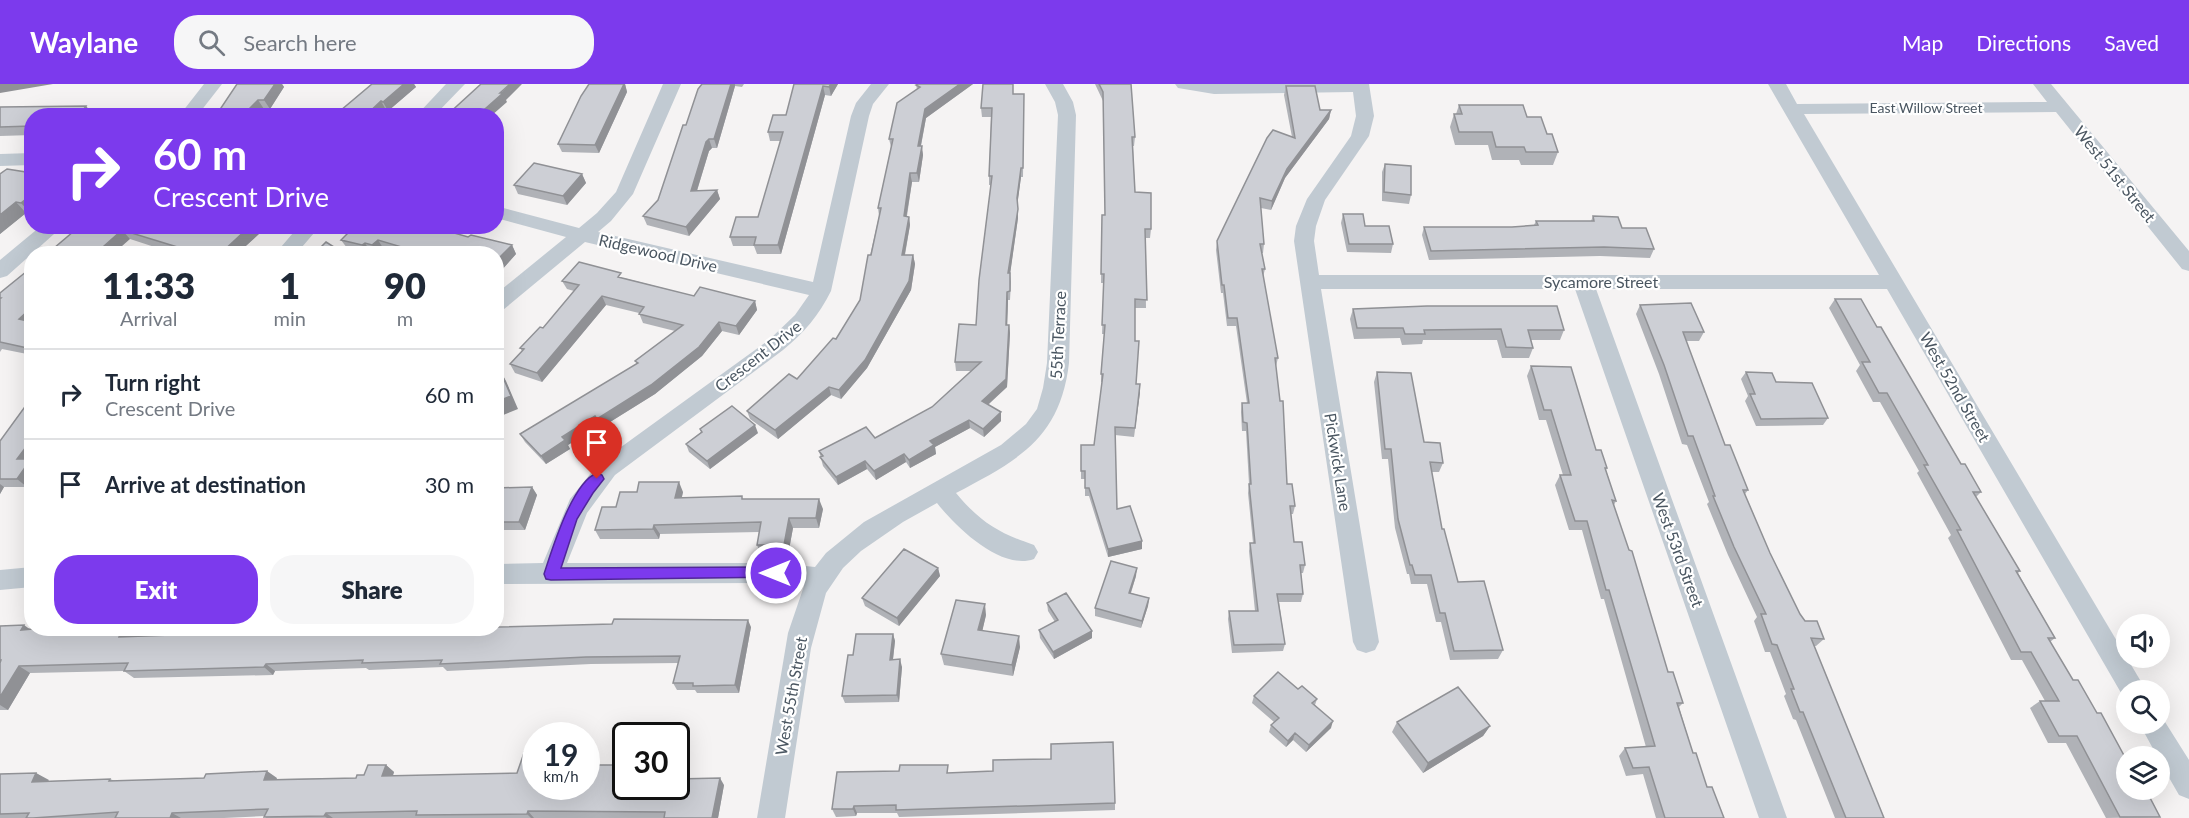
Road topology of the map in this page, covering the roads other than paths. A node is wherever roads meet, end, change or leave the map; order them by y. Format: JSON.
{"nodes":[{"id":1,"x":213,"y":84,"type":"edge"},
{"id":2,"x":456,"y":84,"type":"edge"},
{"id":3,"x":672,"y":84,"type":"edge"},
{"id":4,"x":880,"y":84,"type":"edge"},
{"id":5,"x":1054,"y":84,"type":"edge"},
{"id":6,"x":1185,"y":84,"type":"edge"},
{"id":7,"x":1777,"y":84,"type":"edge"},
{"id":8,"x":2042,"y":84,"type":"edge"},
{"id":9,"x":1361,"y":86,"type":"edge"},
{"id":10,"x":2061,"y":107,"type":"junction"},
{"id":11,"x":194,"y":108,"type":"edge"},
{"id":12,"x":432,"y":108,"type":"edge"},
{"id":13,"x":1791,"y":109,"type":"junction"},
{"id":14,"x":24,"y":159,"type":"edge"},
{"id":15,"x":0,"y":160,"type":"edge"},
{"id":16,"x":504,"y":214,"type":"edge"},
{"id":17,"x":44,"y":234,"type":"edge"},
{"id":18,"x":303,"y":234,"type":"edge"},
{"id":19,"x":582,"y":235,"type":"junction"},
{"id":20,"x":30,"y":246,"type":"edge"},
{"id":21,"x":292,"y":246,"type":"edge"},
{"id":22,"x":24,"y":251,"type":"edge"},
{"id":23,"x":2189,"y":264,"type":"edge"},
{"id":24,"x":0,"y":271,"type":"edge"},
{"id":25,"x":1310,"y":282,"type":"junction"},
{"id":26,"x":1583,"y":282,"type":"junction"},
{"id":27,"x":1893,"y":282,"type":"junction"},
{"id":28,"x":820,"y":291,"type":"junction"},
{"id":29,"x":504,"y":298,"type":"edge"},
{"id":30,"x":942,"y":492,"type":"junction"},
{"id":31,"x":1026,"y":552,"type":"dead end"},
{"id":32,"x":504,"y":574,"type":"edge"},
{"id":33,"x":551,"y":574,"type":"junction"},
{"id":34,"x":24,"y":575,"type":"edge"},
{"id":35,"x":821,"y":578,"type":"junction"},
{"id":36,"x":0,"y":580,"type":"edge"},
{"id":37,"x":1366,"y":642,"type":"dead end"},
{"id":38,"x":2127,"y":680,"type":"edge"},
{"id":39,"x":2158,"y":734,"type":"edge"},
{"id":40,"x":2189,"y":786,"type":"edge"},
{"id":41,"x":771,"y":818,"type":"edge"},
{"id":42,"x":1773,"y":818,"type":"edge"}],
"edges":[{"from":1,"to":11,"type":"street"},
{"from":2,"to":12,"type":"street"},
{"from":3,"to":19,"type":"street"},
{"from":4,"to":28,"type":"street","name":"Crescent Drive"},
{"from":5,"to":30,"type":"street","name":"55th Terrace"},
{"from":6,"to":9,"type":"street"},
{"from":7,"to":13,"type":"street","name":"West 52nd Street"},
{"from":8,"to":10,"type":"street","name":"West 51st Street"},
{"from":9,"to":25,"type":"street","name":"Pickwick Lane"},
{"from":10,"to":13,"type":"street","name":"East Willow Street"},
{"from":10,"to":23,"type":"street","name":"West 51st Street"},
{"from":13,"to":27,"type":"street","name":"West 52nd Street"},
{"from":14,"to":15,"type":"street"},
{"from":16,"to":19,"type":"street","name":"Ridgewood Drive"},
{"from":17,"to":20,"type":"street"},
{"from":18,"to":21,"type":"street"},
{"from":19,"to":28,"type":"street","name":"Ridgewood Drive"},
{"from":19,"to":29,"type":"street"},
{"from":22,"to":24,"type":"street"},
{"from":25,"to":26,"type":"street","name":"Sycamore Street"},
{"from":25,"to":37,"type":"street","name":"Pickwick Lane"},
{"from":26,"to":27,"type":"street","name":"Sycamore Street"},
{"from":26,"to":42,"type":"street","name":"West 53rd Street"},
{"from":27,"to":38,"type":"street","name":"West 52nd Street"},
{"from":28,"to":33,"type":"street","name":"Crescent Drive"},
{"from":30,"to":31,"type":"street"},
{"from":30,"to":35,"type":"street","name":"55th Terrace"},
{"from":32,"to":33,"type":"street"},
{"from":33,"to":35,"type":"street"},
{"from":34,"to":36,"type":"street"},
{"from":35,"to":41,"type":"street","name":"West 55th Street"},
{"from":39,"to":40,"type":"street"}]}
